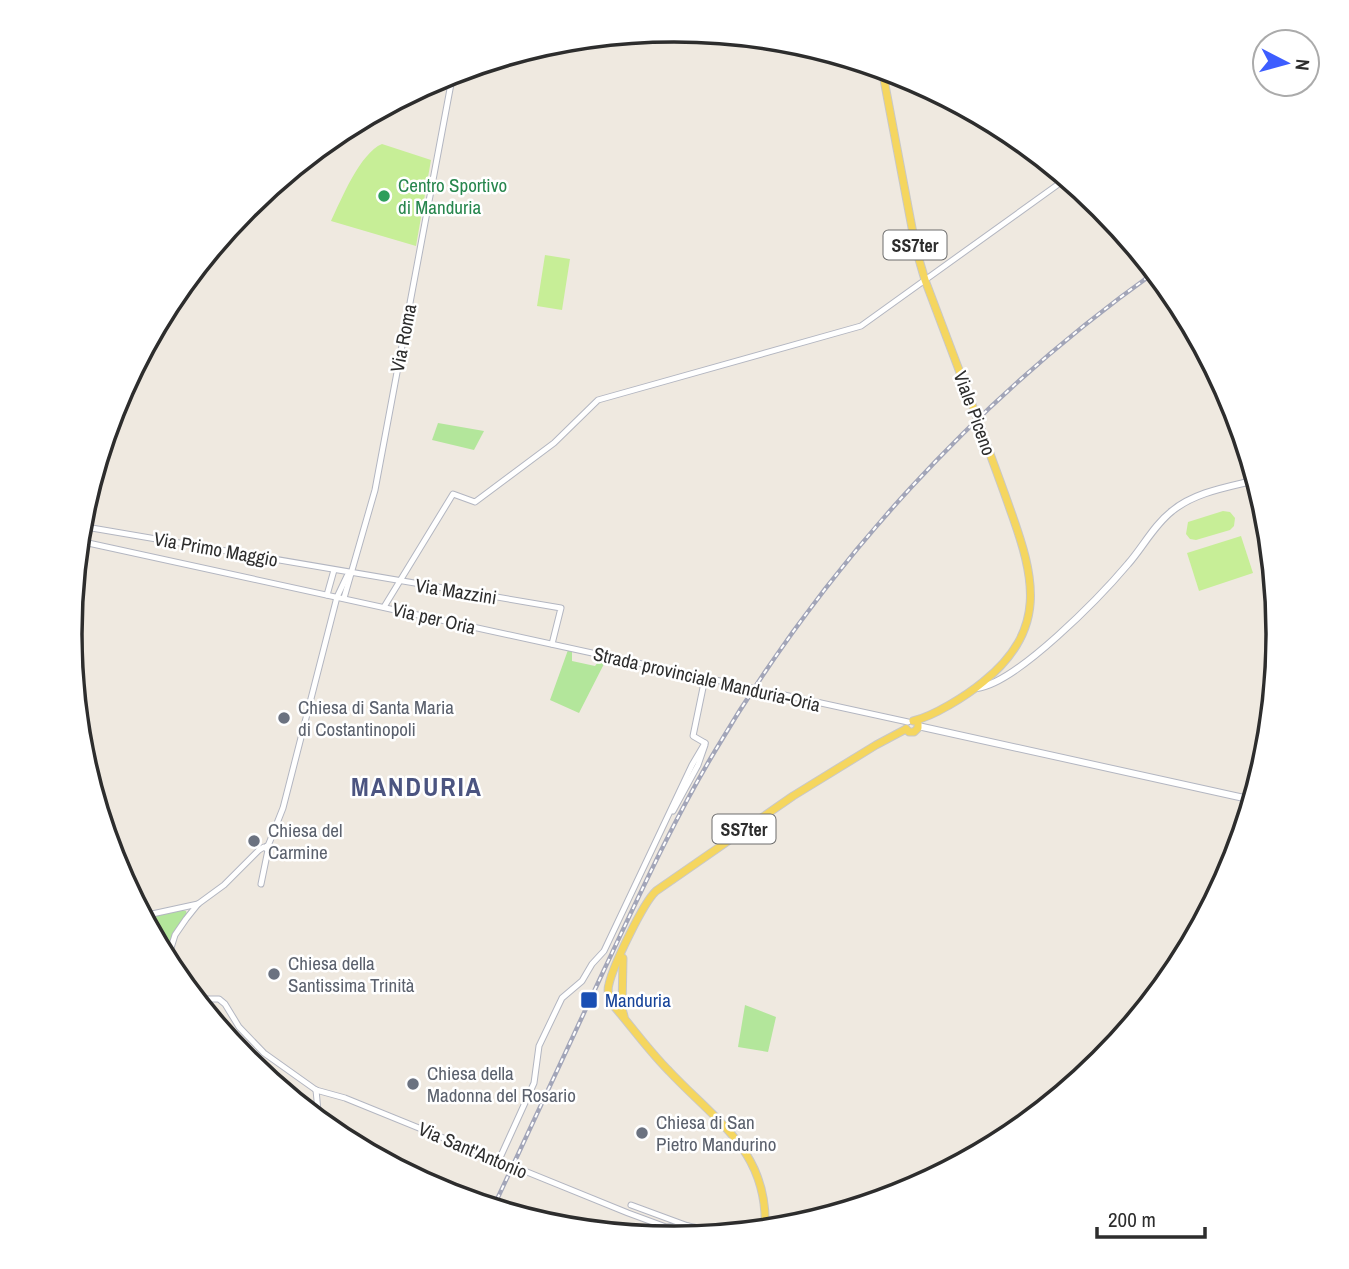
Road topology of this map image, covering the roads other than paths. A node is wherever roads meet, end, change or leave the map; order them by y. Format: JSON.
{"nodes":[{"id":1,"x":884,"y":80,"type":"edge"},
{"id":2,"x":451,"y":86,"type":"edge"},
{"id":3,"x":1059,"y":184,"type":"edge"},
{"id":4,"x":925,"y":279,"type":"junction"},
{"id":5,"x":1247,"y":482,"type":"edge"},
{"id":6,"x":92,"y":528,"type":"edge"},
{"id":7,"x":89,"y":543,"type":"edge"},
{"id":8,"x":334,"y":570,"type":"junction"},
{"id":9,"x":352,"y":573,"type":"junction"},
{"id":10,"x":400,"y":582,"type":"junction"},
{"id":11,"x":327,"y":595,"type":"junction"},
{"id":12,"x":341,"y":598,"type":"junction"},
{"id":13,"x":384,"y":607,"type":"junction"},
{"id":14,"x":524,"y":638,"type":"joint"},
{"id":15,"x":552,"y":644,"type":"junction"},
{"id":16,"x":1009,"y":657,"type":"junction"},
{"id":17,"x":1021,"y":665,"type":"junction"},
{"id":18,"x":1000,"y":668,"type":"junction"},
{"id":19,"x":1009,"y":674,"type":"junction"},
{"id":20,"x":705,"y":678,"type":"junction"},
{"id":21,"x":974,"y":690,"type":"junction"},
{"id":22,"x":931,"y":714,"type":"junction"},
{"id":23,"x":894,"y":720,"type":"junction"},
{"id":24,"x":912,"y":727,"type":"junction"},
{"id":25,"x":934,"y":729,"type":"junction"},
{"id":26,"x":892,"y":736,"type":"junction"},
{"id":27,"x":1244,"y":798,"type":"edge"},
{"id":28,"x":267,"y":847,"type":"junction"},
{"id":29,"x":261,"y":884,"type":"dead end"},
{"id":30,"x":198,"y":904,"type":"junction"},
{"id":31,"x":186,"y":907,"type":"junction"},
{"id":32,"x":152,"y":914,"type":"dead end"},
{"id":33,"x":190,"y":914,"type":"junction"},
{"id":34,"x":171,"y":946,"type":"edge"},
{"id":35,"x":618,"y":972,"type":"junction"},
{"id":36,"x":207,"y":999,"type":"edge"},
{"id":37,"x":622,"y":1000,"type":"junction"},
{"id":38,"x":613,"y":1005,"type":"junction"},
{"id":39,"x":625,"y":1020,"type":"junction"},
{"id":40,"x":316,"y":1090,"type":"junction"},
{"id":41,"x":318,"y":1108,"type":"edge"},
{"id":42,"x":499,"y":1160,"type":"junction"},
{"id":43,"x":631,"y":1205,"type":"dead end"},
{"id":44,"x":764,"y":1220,"type":"edge"},
{"id":45,"x":688,"y":1226,"type":"junction"},
{"id":46,"x":665,"y":1227,"type":"edge"},
{"id":47,"x":669,"y":1227,"type":"edge"},
{"id":48,"x":691,"y":1227,"type":"edge"}],
"edges":[{"from":1,"to":4,"type":"main road","name":"Viale Piceno","number":"SS7ter"},
{"from":2,"to":9,"type":"street","name":"Via Roma"},
{"from":3,"to":4,"type":"street"},
{"from":4,"to":10,"type":"street"},
{"from":4,"to":16,"type":"main road","name":"Viale Piceno","number":"SS7ter","bridge":true},
{"from":5,"to":17,"type":"main road"},
{"from":6,"to":8,"type":"street","name":"Via Primo Maggio"},
{"from":7,"to":11,"type":"street","name":"Via per Oria"},
{"from":8,"to":9,"type":"street","name":"Via Primo Maggio"},
{"from":8,"to":11,"type":"street"},
{"from":9,"to":10,"type":"street","name":"Via Mazzini"},
{"from":9,"to":12,"type":"street"},
{"from":9,"to":12,"type":"street","name":"Via Roma"},
{"from":10,"to":13,"type":"street"},
{"from":10,"to":15,"type":"street","name":"Via Mazzini"},
{"from":11,"to":12,"type":"street","name":"Via per Oria"},
{"from":12,"to":13,"type":"street","name":"Via per Oria"},
{"from":12,"to":28,"type":"street"},
{"from":13,"to":14,"type":"street","name":"Via per Oria"},
{"from":14,"to":15,"type":"street","name":"Strada provinciale Manduria-Oria"},
{"from":15,"to":20,"type":"street","name":"Strada provinciale Manduria-Oria"},
{"from":16,"to":17,"type":"main road"},
{"from":16,"to":18,"type":"main road","name":"Viale Piceno","number":"SS7ter"},
{"from":17,"to":18,"type":"main road"},
{"from":17,"to":19,"type":"main road"},
{"from":18,"to":19,"type":"main road"},
{"from":18,"to":21,"type":"main road","name":"Viale Piceno","number":"SS7ter"},
{"from":19,"to":21,"type":"main road"},
{"from":20,"to":23,"type":"street","name":"Strada provinciale Manduria-Oria"},
{"from":20,"to":42,"type":"street"},
{"from":21,"to":22,"type":"main road","name":"Viale Piceno","number":"SS7ter"},
{"from":22,"to":24,"type":"main road","name":"Viale Piceno","number":"SS7ter"},
{"from":22,"to":25,"type":"main road"},
{"from":23,"to":24,"type":"street","name":"Strada provinciale Manduria-Oria"},
{"from":23,"to":26,"type":"street"},
{"from":24,"to":25,"type":"main road"},
{"from":24,"to":26,"type":"main road","name":"Viale Piceno"},
{"from":25,"to":27,"type":"main road"},
{"from":26,"to":35,"type":"main road","name":"Viale Piceno","number":"SS7ter"},
{"from":28,"to":29,"type":"street"},
{"from":28,"to":30,"type":"street"},
{"from":30,"to":31,"type":"street"},
{"from":30,"to":33,"type":"street"},
{"from":31,"to":32,"type":"street"},
{"from":31,"to":33,"type":"street"},
{"from":33,"to":34,"type":"street"},
{"from":35,"to":37,"type":"main road","number":"SS7ter"},
{"from":35,"to":38,"type":"main road","number":"SS7ter"},
{"from":36,"to":40,"type":"street","name":"Via Sant'Antonio"},
{"from":37,"to":38,"type":"main road"},
{"from":37,"to":39,"type":"main road","number":"SS7ter"},
{"from":38,"to":39,"type":"main road"},
{"from":39,"to":44,"type":"main road"},
{"from":40,"to":41,"type":"street"},
{"from":40,"to":42,"type":"street","name":"Via Sant'Antonio"},
{"from":42,"to":46,"type":"street","name":"Via Sant'Antonio"},
{"from":43,"to":45,"type":"street"},
{"from":45,"to":47,"type":"street","name":"Via Sant'Antonio"},
{"from":45,"to":48,"type":"street"}]}
